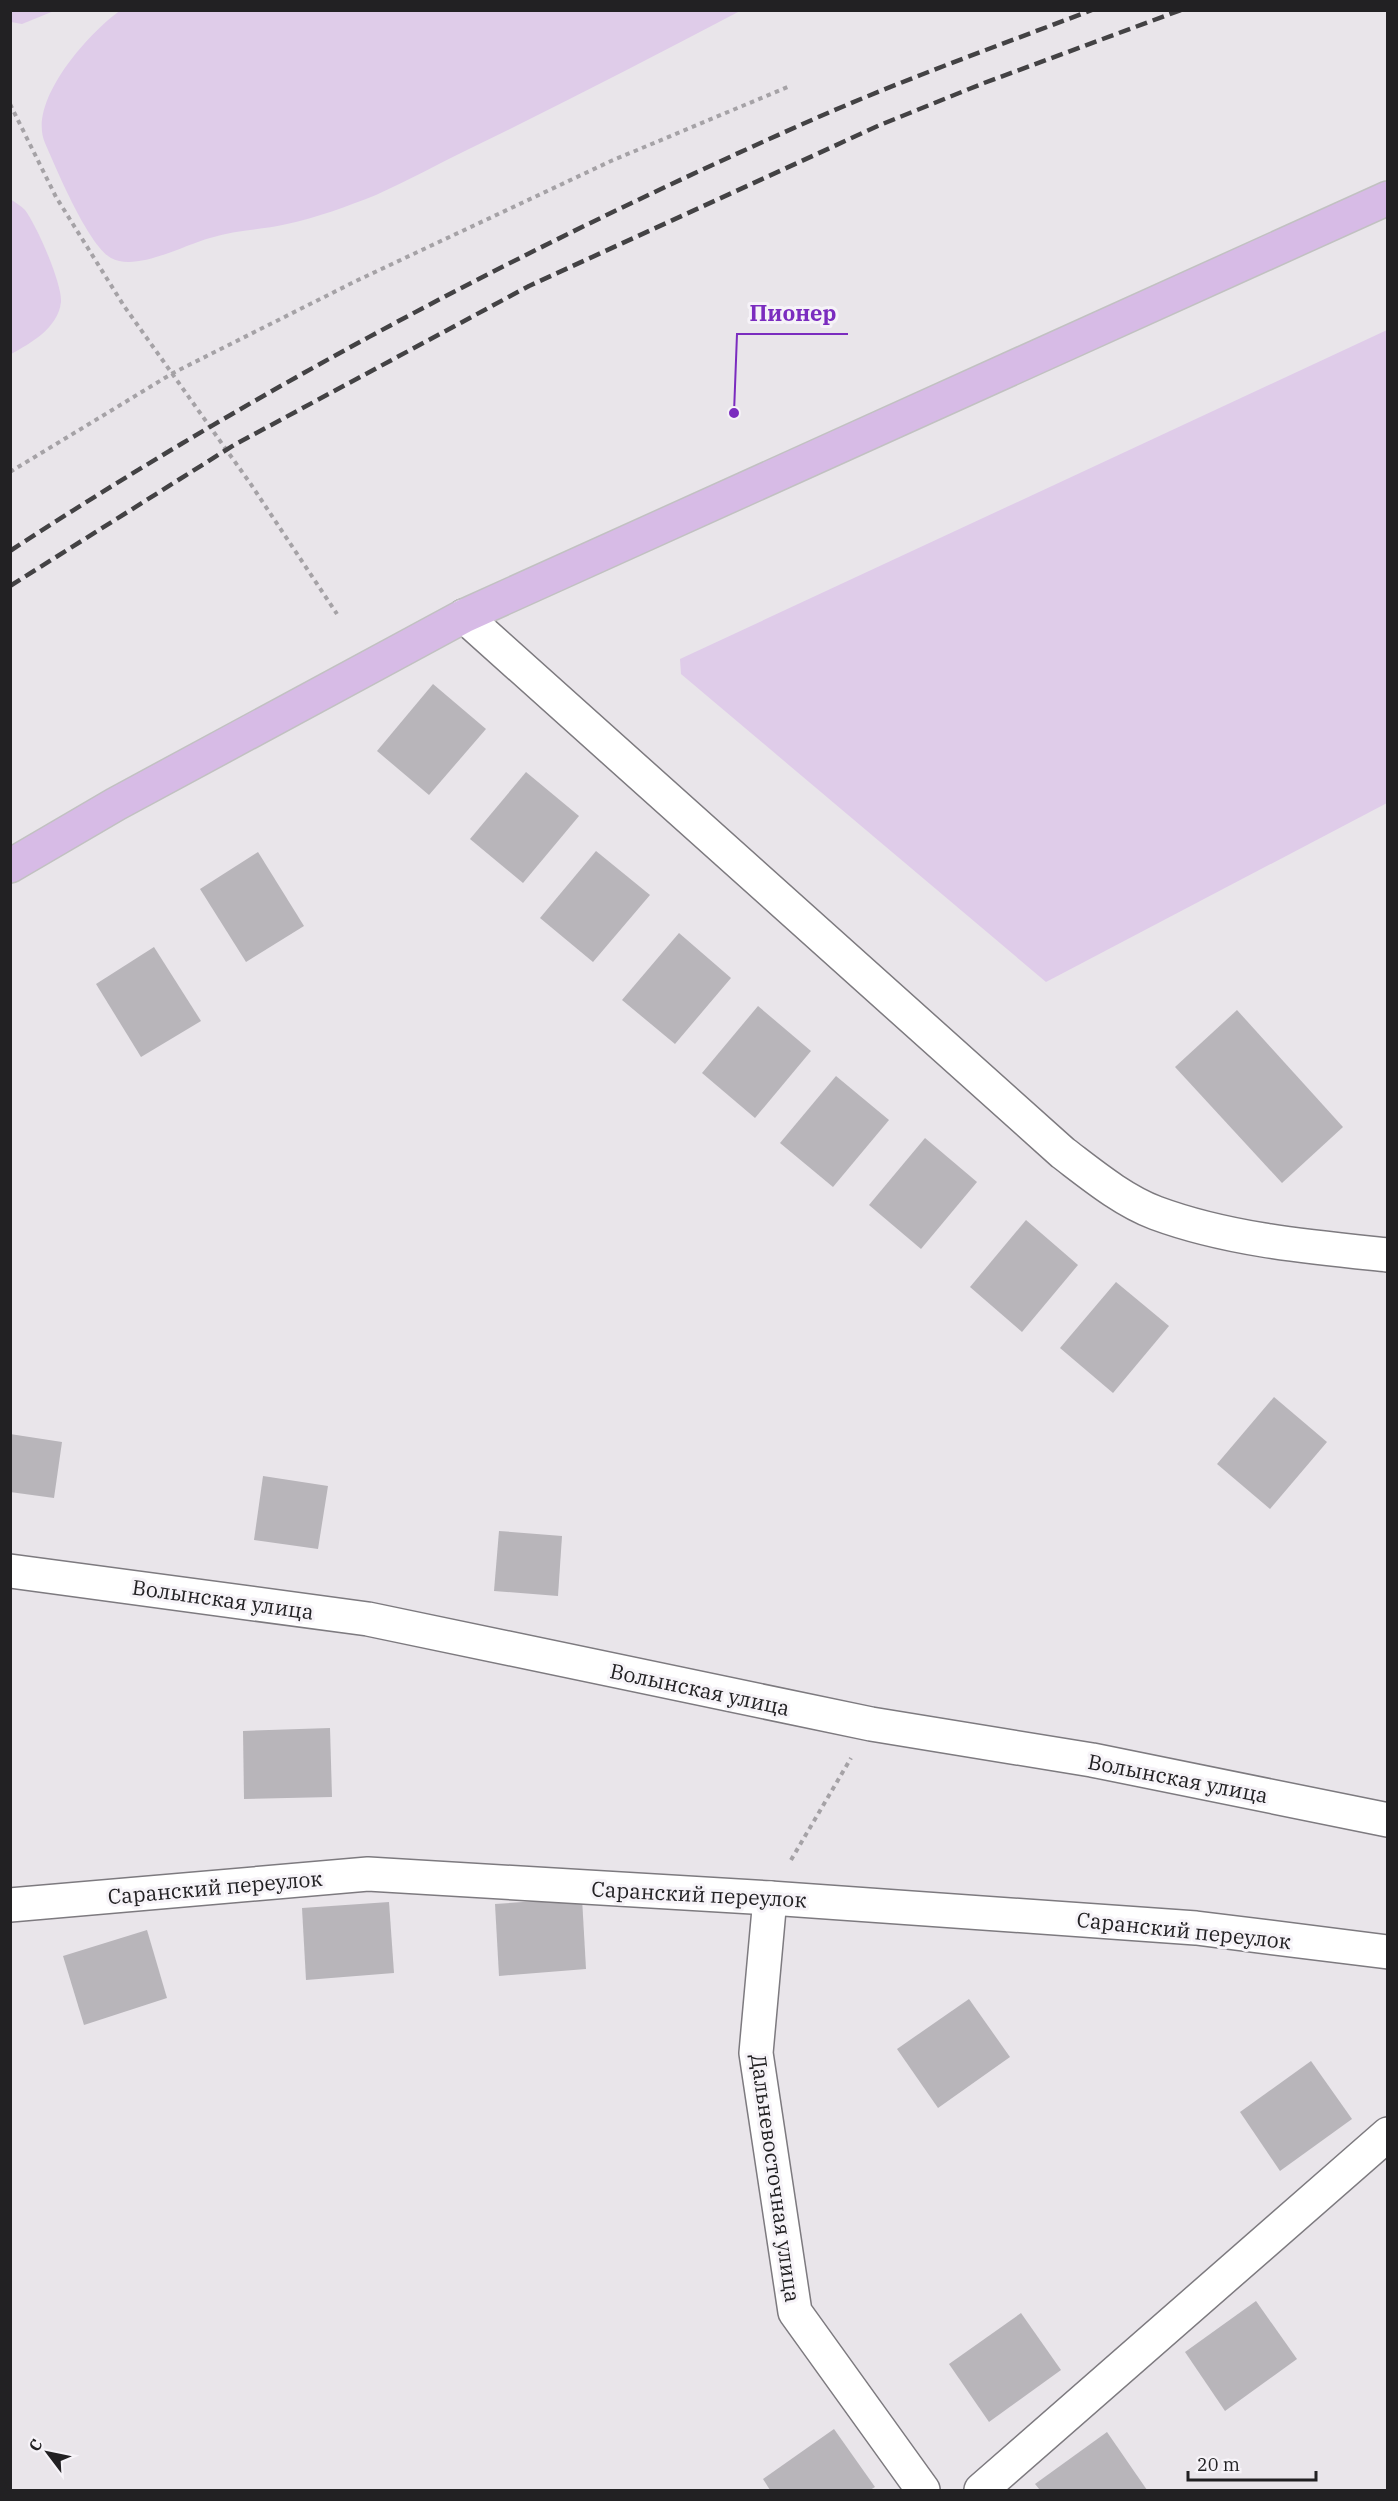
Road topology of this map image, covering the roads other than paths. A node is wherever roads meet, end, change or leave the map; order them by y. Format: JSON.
{"nodes":[{"id":1,"x":1388,"y":198,"type":"edge"},
{"id":2,"x":464,"y":616,"type":"junction"},
{"id":3,"x":10,"y":866,"type":"edge"},
{"id":4,"x":1388,"y":1255,"type":"edge"},
{"id":5,"x":10,"y":1571,"type":"edge"},
{"id":6,"x":1388,"y":1820,"type":"edge"},
{"id":7,"x":770,"y":1898,"type":"junction"},
{"id":8,"x":10,"y":1905,"type":"edge"},
{"id":9,"x":1388,"y":1952,"type":"edge"},
{"id":10,"x":1388,"y":2134,"type":"edge"},
{"id":11,"x":923,"y":2490,"type":"edge"},
{"id":12,"x":981,"y":2490,"type":"edge"}],
"edges":[{"from":1,"to":2,"type":"main road"},
{"from":2,"to":3,"type":"main road"},
{"from":2,"to":4,"type":"street"},
{"from":5,"to":6,"type":"street","name":"Волынская улица"},
{"from":7,"to":8,"type":"street","name":"Саранский переулок"},
{"from":7,"to":9,"type":"street","name":"Саранский переулок"},
{"from":7,"to":11,"type":"street","name":"Дальневосточная улица"},
{"from":10,"to":12,"type":"street"}]}
